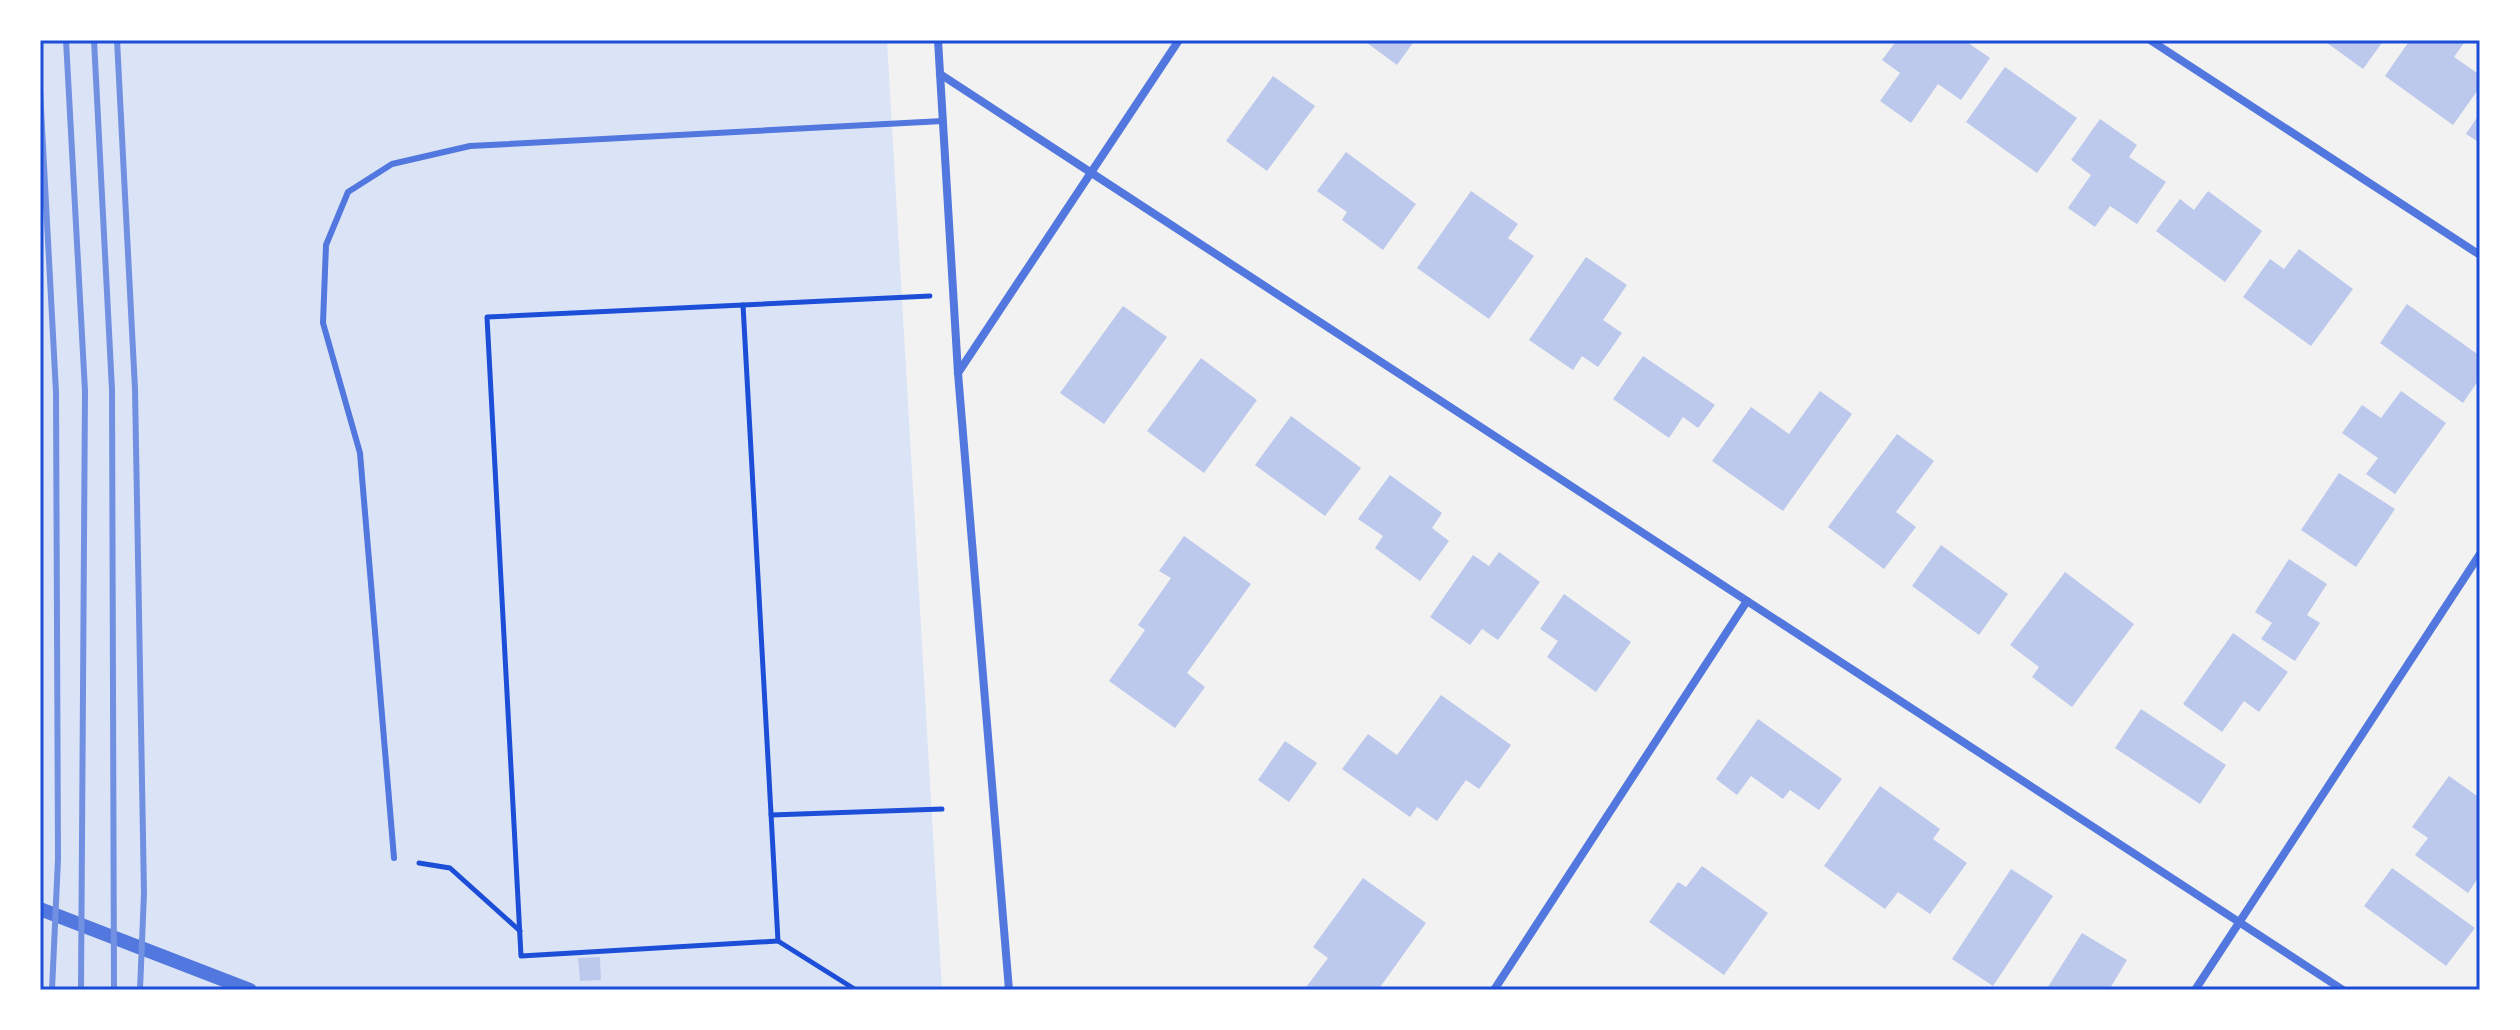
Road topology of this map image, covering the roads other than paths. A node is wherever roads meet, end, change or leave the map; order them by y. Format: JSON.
{"nodes":[{"id":1,"x":938,"y":40,"type":"edge"},
{"id":2,"x":1179,"y":40,"type":"edge"},
{"id":3,"x":2150,"y":40,"type":"edge"},
{"id":4,"x":940,"y":74,"type":"junction"},
{"id":5,"x":943,"y":121,"type":"junction"},
{"id":6,"x":1091,"y":172,"type":"junction"},
{"id":7,"x":2480,"y":255,"type":"edge"},
{"id":8,"x":958,"y":373,"type":"junction"},
{"id":9,"x":2480,"y":554,"type":"edge"},
{"id":10,"x":1747,"y":601,"type":"junction"},
{"id":11,"x":394,"y":858,"type":"road end"},
{"id":12,"x":40,"y":909,"type":"edge"},
{"id":13,"x":2239,"y":922,"type":"junction"},
{"id":14,"x":250,"y":990,"type":"edge"},
{"id":15,"x":1009,"y":990,"type":"edge"},
{"id":16,"x":1494,"y":990,"type":"edge"},
{"id":17,"x":2195,"y":990,"type":"edge"},
{"id":18,"x":2343,"y":990,"type":"edge"}],
"edges":[{"from":1,"to":4,"type":"street"},
{"from":2,"to":6,"type":"street"},
{"from":3,"to":7,"type":"street"},
{"from":4,"to":5,"type":"street"},
{"from":4,"to":6,"type":"street"},
{"from":5,"to":8,"type":"street"},
{"from":5,"to":11,"type":"lane"},
{"from":6,"to":8,"type":"street"},
{"from":6,"to":10,"type":"street"},
{"from":8,"to":15,"type":"street"},
{"from":9,"to":13,"type":"street"},
{"from":10,"to":13,"type":"street"},
{"from":10,"to":16,"type":"street"},
{"from":12,"to":14,"type":"street"},
{"from":13,"to":17,"type":"street"},
{"from":13,"to":18,"type":"street"}]}
